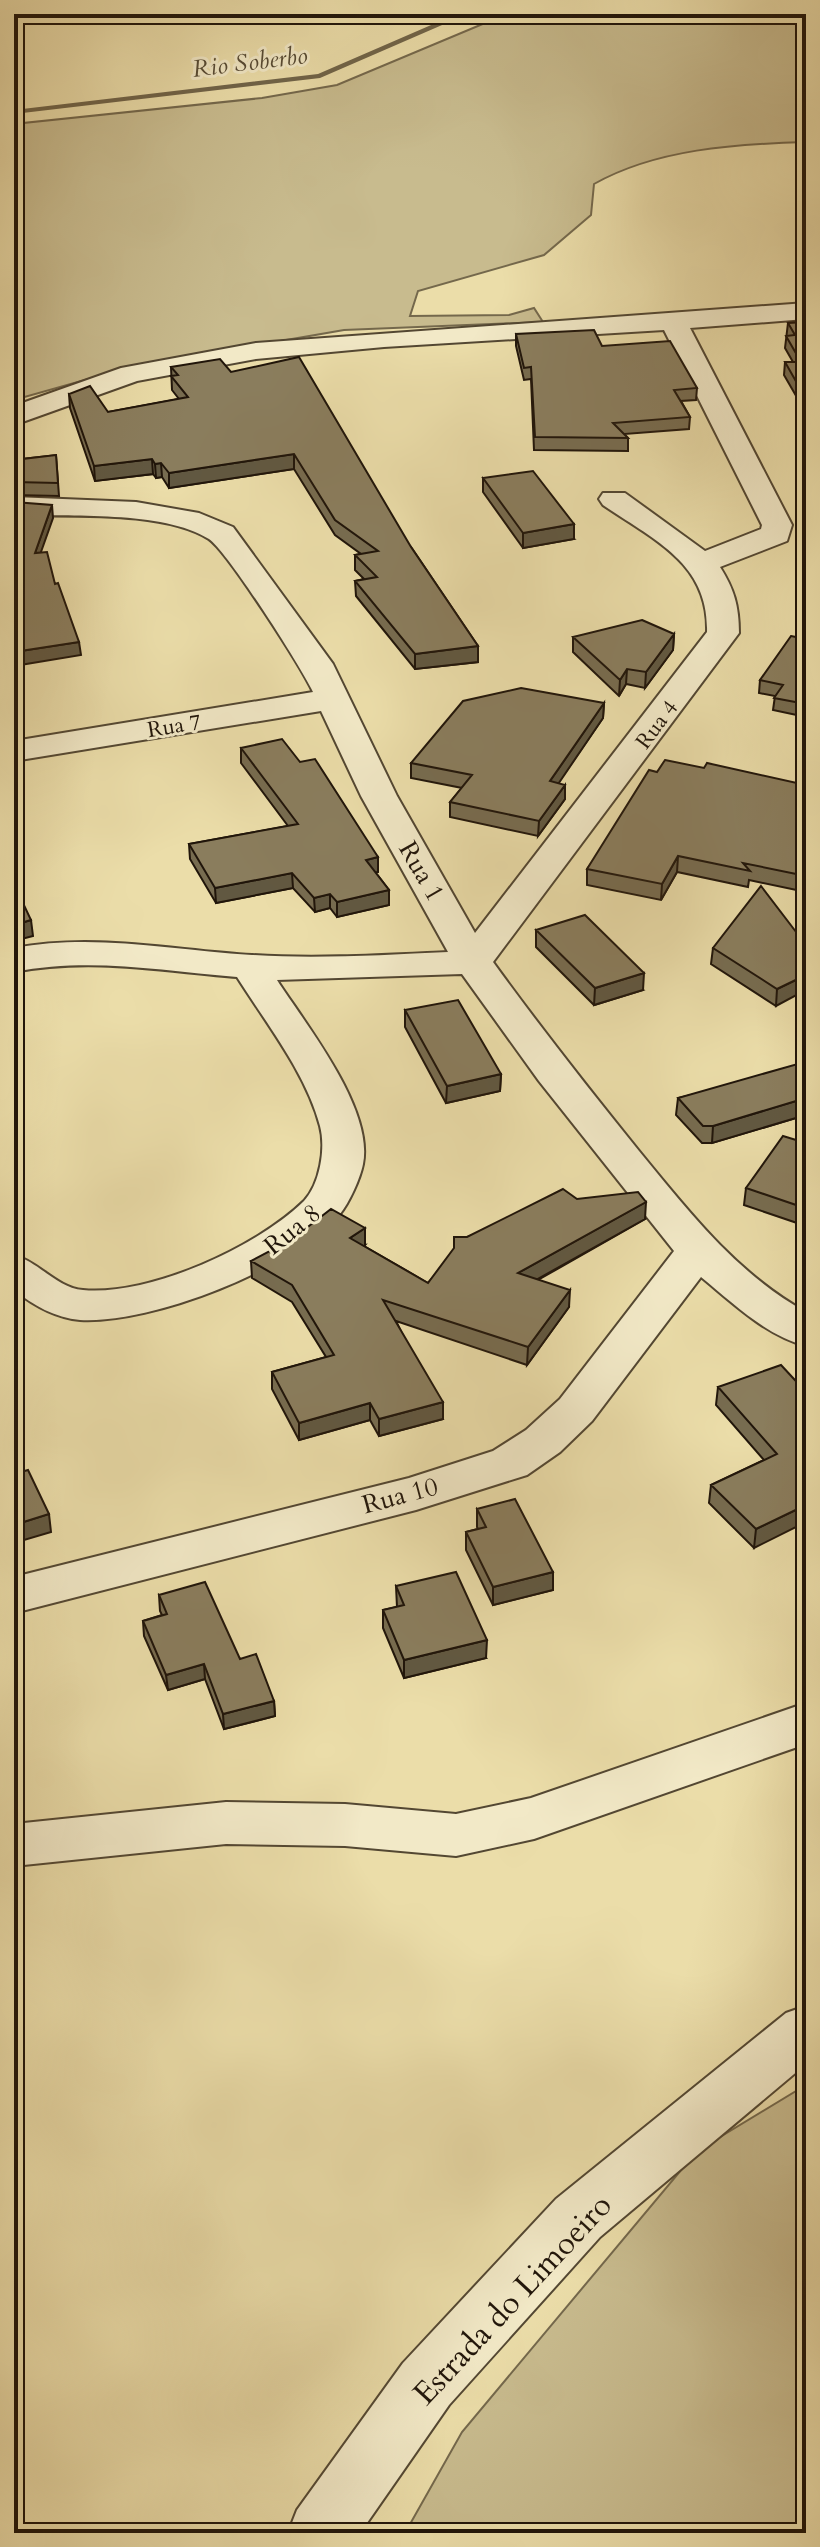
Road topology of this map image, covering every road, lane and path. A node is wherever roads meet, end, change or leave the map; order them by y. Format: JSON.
{"nodes":[{"id":1,"x":806,"y":311,"type":"edge"},
{"id":2,"x":673,"y":322,"type":"junction"},
{"id":3,"x":14,"y":416,"type":"edge"},
{"id":4,"x":614,"y":499,"type":"dead end"},
{"id":5,"x":14,"y":506,"type":"edge"},
{"id":6,"x":791,"y":533,"type":"edge"},
{"id":7,"x":702,"y":563,"type":"junction"},
{"id":8,"x":333,"y":699,"type":"junction"},
{"id":9,"x":14,"y":751,"type":"edge"},
{"id":10,"x":14,"y":960,"type":"edge"},
{"id":11,"x":473,"y":962,"type":"junction"},
{"id":12,"x":250,"y":967,"type":"junction"},
{"id":13,"x":697,"y":1251,"type":"junction"},
{"id":14,"x":14,"y":1269,"type":"edge"},
{"id":15,"x":806,"y":1331,"type":"edge"},
{"id":16,"x":14,"y":1595,"type":"edge"},
{"id":17,"x":806,"y":1723,"type":"edge"},
{"id":18,"x":14,"y":1845,"type":"edge"},
{"id":19,"x":806,"y":2030,"type":"edge"},
{"id":20,"x":321,"y":2533,"type":"edge"}],
"edges":[{"from":1,"to":2,"type":"street"},
{"from":2,"to":3,"type":"street"},
{"from":2,"to":6,"type":"street"},
{"from":4,"to":7,"type":"street","name":"Rua 4"},
{"from":5,"to":8,"type":"street","name":"Rua 1"},
{"from":6,"to":7,"type":"street"},
{"from":7,"to":11,"type":"street","name":"Rua 4"},
{"from":8,"to":9,"type":"street","name":"Rua 7"},
{"from":8,"to":11,"type":"street","name":"Rua 1"},
{"from":10,"to":12,"type":"street"},
{"from":11,"to":12,"type":"street"},
{"from":11,"to":13,"type":"street","name":"Rua 1"},
{"from":12,"to":14,"type":"street","name":"Rua 8"},
{"from":13,"to":15,"type":"street","name":"Rua 1"},
{"from":13,"to":16,"type":"street","name":"Rua 10"},
{"from":17,"to":18,"type":"street"},
{"from":19,"to":20,"type":"street","name":"Estrada do Limoeiro"}]}
